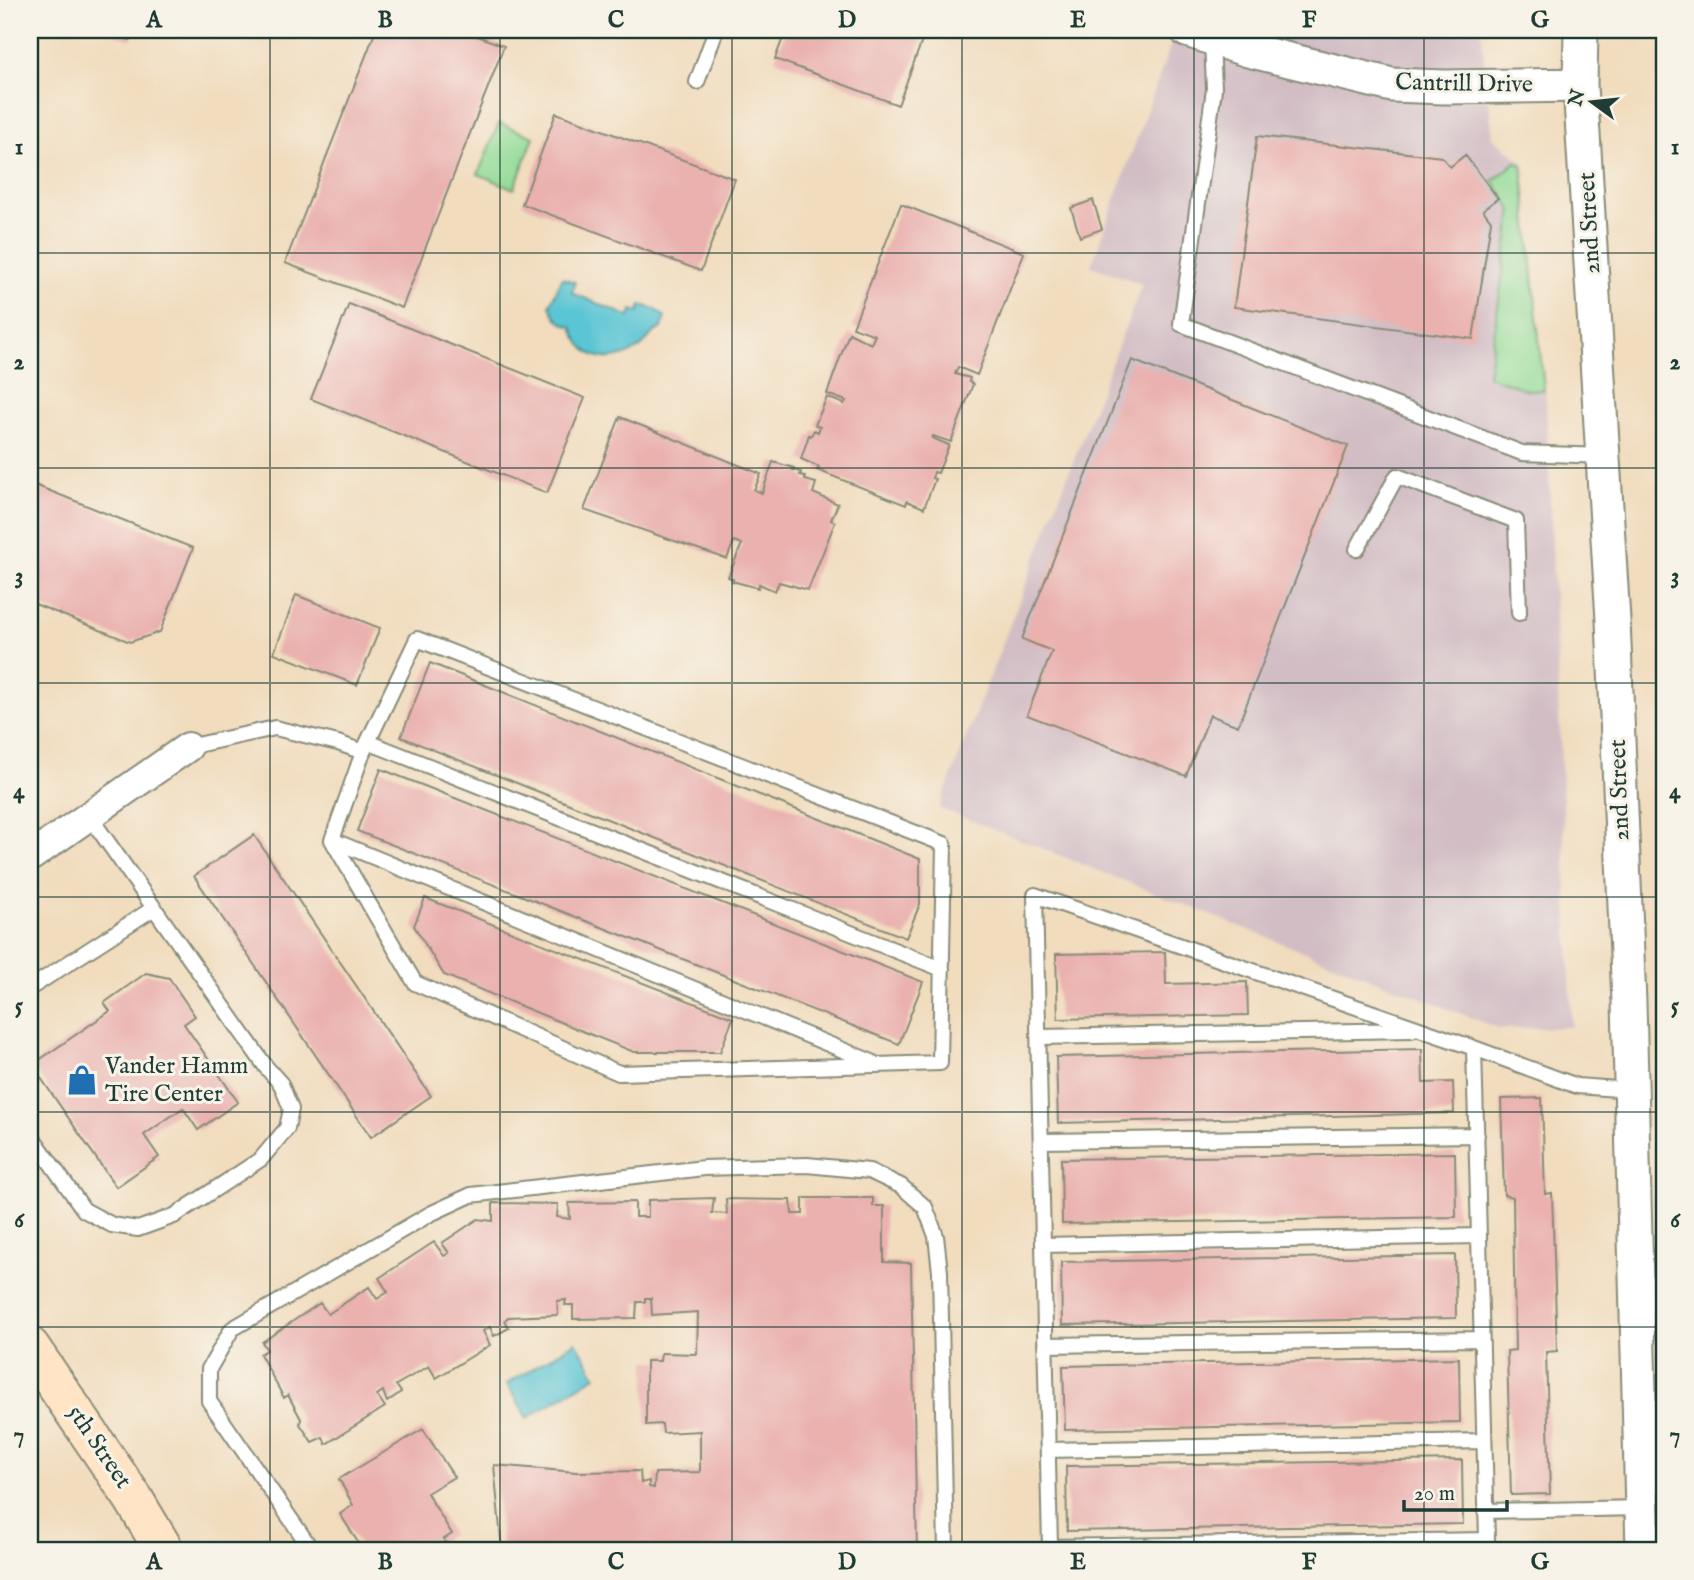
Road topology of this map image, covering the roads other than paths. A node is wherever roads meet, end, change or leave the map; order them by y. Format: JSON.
{"nodes":[{"id":1,"x":716,"y":30,"type":"edge"},
{"id":2,"x":1581,"y":30,"type":"edge"},
{"id":3,"x":1204,"y":33,"type":"edge"},
{"id":4,"x":698,"y":82,"type":"dead end"},
{"id":5,"x":1580,"y":85,"type":"junction"},
{"id":6,"x":1603,"y":456,"type":"junction"},
{"id":7,"x":1357,"y":550,"type":"dead end"},
{"id":8,"x":1519,"y":612,"type":"dead end"},
{"id":9,"x":188,"y":747,"type":"joint"},
{"id":10,"x":366,"y":747,"type":"junction"},
{"id":11,"x":90,"y":817,"type":"junction"},
{"id":12,"x":332,"y":840,"type":"junction"},
{"id":13,"x":30,"y":857,"type":"edge"},
{"id":14,"x":154,"y":908,"type":"junction"},
{"id":15,"x":942,"y":970,"type":"junction"},
{"id":16,"x":30,"y":988,"type":"edge"},
{"id":17,"x":1423,"y":1030,"type":"junction"},
{"id":18,"x":1038,"y":1037,"type":"junction"},
{"id":19,"x":1475,"y":1048,"type":"junction"},
{"id":20,"x":879,"y":1064,"type":"junction"},
{"id":21,"x":1631,"y":1090,"type":"junction"},
{"id":22,"x":30,"y":1134,"type":"edge"},
{"id":23,"x":1477,"y":1135,"type":"junction"},
{"id":24,"x":1041,"y":1141,"type":"junction"},
{"id":25,"x":1479,"y":1236,"type":"junction"},
{"id":26,"x":1043,"y":1245,"type":"junction"},
{"id":27,"x":1481,"y":1339,"type":"junction"},
{"id":28,"x":1045,"y":1345,"type":"junction"},
{"id":29,"x":30,"y":1347,"type":"edge"},
{"id":30,"x":1483,"y":1441,"type":"junction"},
{"id":31,"x":1048,"y":1450,"type":"junction"},
{"id":32,"x":1643,"y":1508,"type":"junction"},
{"id":33,"x":1485,"y":1511,"type":"junction"},
{"id":34,"x":164,"y":1550,"type":"edge"},
{"id":35,"x":312,"y":1550,"type":"edge"},
{"id":36,"x":946,"y":1550,"type":"edge"},
{"id":37,"x":1643,"y":1550,"type":"edge"}],
"edges":[{"from":1,"to":4,"type":"lane"},
{"from":2,"to":5,"type":"street","name":"2nd Street"},
{"from":3,"to":5,"type":"street","name":"Cantrill Drive"},
{"from":3,"to":6,"type":"lane"},
{"from":5,"to":6,"type":"street","name":"2nd Street"},
{"from":6,"to":21,"type":"street","name":"2nd Street"},
{"from":7,"to":8,"type":"lane"},
{"from":9,"to":10,"type":"lane"},
{"from":9,"to":11,"type":"street"},
{"from":10,"to":12,"type":"lane"},
{"from":10,"to":15,"type":"lane"},
{"from":10,"to":15,"type":"lane"},
{"from":11,"to":13,"type":"street"},
{"from":11,"to":14,"type":"lane"},
{"from":12,"to":20,"type":"lane"},
{"from":12,"to":20,"type":"lane"},
{"from":14,"to":16,"type":"lane"},
{"from":14,"to":22,"type":"lane"},
{"from":15,"to":20,"type":"lane"},
{"from":17,"to":18,"type":"lane"},
{"from":17,"to":18,"type":"lane"},
{"from":17,"to":19,"type":"lane"},
{"from":18,"to":24,"type":"lane"},
{"from":19,"to":21,"type":"lane"},
{"from":19,"to":23,"type":"lane"},
{"from":21,"to":32,"type":"street","name":"2nd Street"},
{"from":23,"to":24,"type":"lane"},
{"from":23,"to":25,"type":"lane"},
{"from":24,"to":26,"type":"lane"},
{"from":25,"to":26,"type":"lane"},
{"from":25,"to":27,"type":"lane"},
{"from":26,"to":28,"type":"lane"},
{"from":27,"to":28,"type":"lane"},
{"from":27,"to":30,"type":"lane"},
{"from":28,"to":31,"type":"lane"},
{"from":29,"to":34,"type":"main road","name":"5th Street"},
{"from":30,"to":31,"type":"lane"},
{"from":30,"to":33,"type":"lane"},
{"from":31,"to":33,"type":"lane"},
{"from":32,"to":33,"type":"lane"},
{"from":32,"to":37,"type":"street","name":"2nd Street"},
{"from":35,"to":36,"type":"lane"}]}
